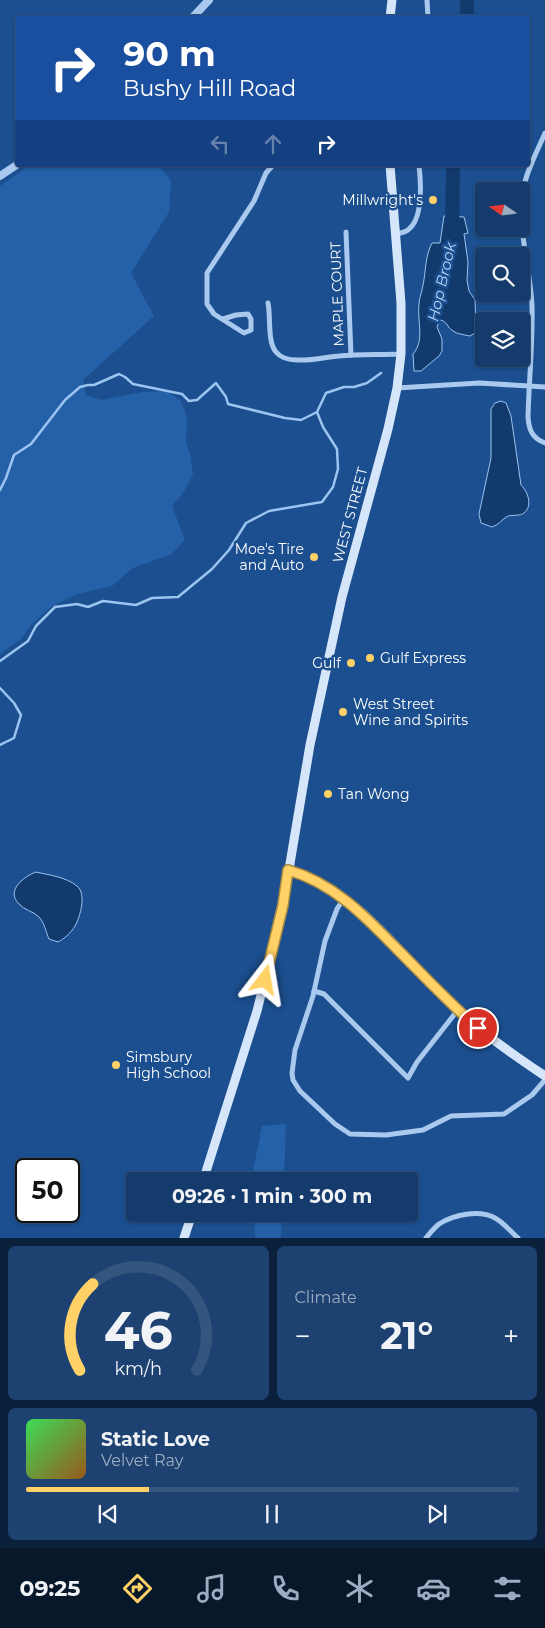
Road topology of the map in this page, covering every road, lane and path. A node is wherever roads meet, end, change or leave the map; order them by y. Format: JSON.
{"nodes":[{"id":1,"x":209,"y":0,"type":"edge"},
{"id":2,"x":392,"y":0,"type":"edge"},
{"id":3,"x":427,"y":0,"type":"edge"},
{"id":4,"x":195,"y":15,"type":"edge"},
{"id":5,"x":390,"y":15,"type":"edge"},
{"id":6,"x":428,"y":15,"type":"edge"},
{"id":7,"x":545,"y":133,"type":"edge"},
{"id":8,"x":15,"y":166,"type":"edge"},
{"id":9,"x":271,"y":167,"type":"edge"},
{"id":10,"x":390,"y":167,"type":"edge"},
{"id":11,"x":419,"y":167,"type":"edge"},
{"id":12,"x":0,"y":176,"type":"edge"},
{"id":13,"x":346,"y":232,"type":"dead end"},
{"id":14,"x":396,"y":234,"type":"junction"},
{"id":15,"x":268,"y":303,"type":"dead end"},
{"id":16,"x":223,"y":320,"type":"junction"},
{"id":17,"x":401,"y":354,"type":"junction"},
{"id":18,"x":351,"y":355,"type":"junction"},
{"id":19,"x":529,"y":386,"type":"junction"},
{"id":20,"x":545,"y":387,"type":"edge"},
{"id":21,"x":397,"y":388,"type":"junction"},
{"id":22,"x":545,"y":444,"type":"edge"},
{"id":23,"x":288,"y":870,"type":"junction"},
{"id":24,"x":344,"y":898,"type":"junction"},
{"id":25,"x":314,"y":990,"type":"junction"},
{"id":26,"x":458,"y":1011,"type":"junction"},
{"id":27,"x":545,"y":1076,"type":"edge"},
{"id":28,"x":545,"y":1080,"type":"edge"},
{"id":29,"x":206,"y":1172,"type":"edge"},
{"id":30,"x":189,"y":1222,"type":"edge"},
{"id":31,"x":184,"y":1238,"type":"edge"},
{"id":32,"x":426,"y":1238,"type":"edge"},
{"id":33,"x":518,"y":1238,"type":"edge"}],
"edges":[{"from":1,"to":4,"type":"street"},
{"from":2,"to":5,"type":"main road"},
{"from":3,"to":6,"type":"street"},
{"from":7,"to":19,"type":"street"},
{"from":8,"to":12,"type":"street"},
{"from":9,"to":16,"type":"street"},
{"from":10,"to":14,"type":"main road","name":"WEST STREET"},
{"from":11,"to":14,"type":"street"},
{"from":13,"to":18,"type":"street","name":"MAPLE COURT"},
{"from":14,"to":17,"type":"main road","name":"WEST STREET"},
{"from":15,"to":18,"type":"street","name":"MAPLE COURT"},
{"from":16,"to":16,"type":"street"},
{"from":17,"to":18,"type":"street","name":"MAPLE COURT"},
{"from":17,"to":21,"type":"main road","name":"WEST STREET"},
{"from":19,"to":20,"type":"street"},
{"from":19,"to":21,"type":"street"},
{"from":19,"to":22,"type":"street"},
{"from":21,"to":23,"type":"main road","name":"WEST STREET"},
{"from":23,"to":24,"type":"main road"},
{"from":23,"to":29,"type":"main road","name":"WEST STREET"},
{"from":24,"to":25,"type":"street"},
{"from":24,"to":26,"type":"main road"},
{"from":25,"to":26,"type":"street"},
{"from":25,"to":28,"type":"street"},
{"from":26,"to":27,"type":"main road"},
{"from":30,"to":31,"type":"main road"},
{"from":32,"to":33,"type":"street"}]}
